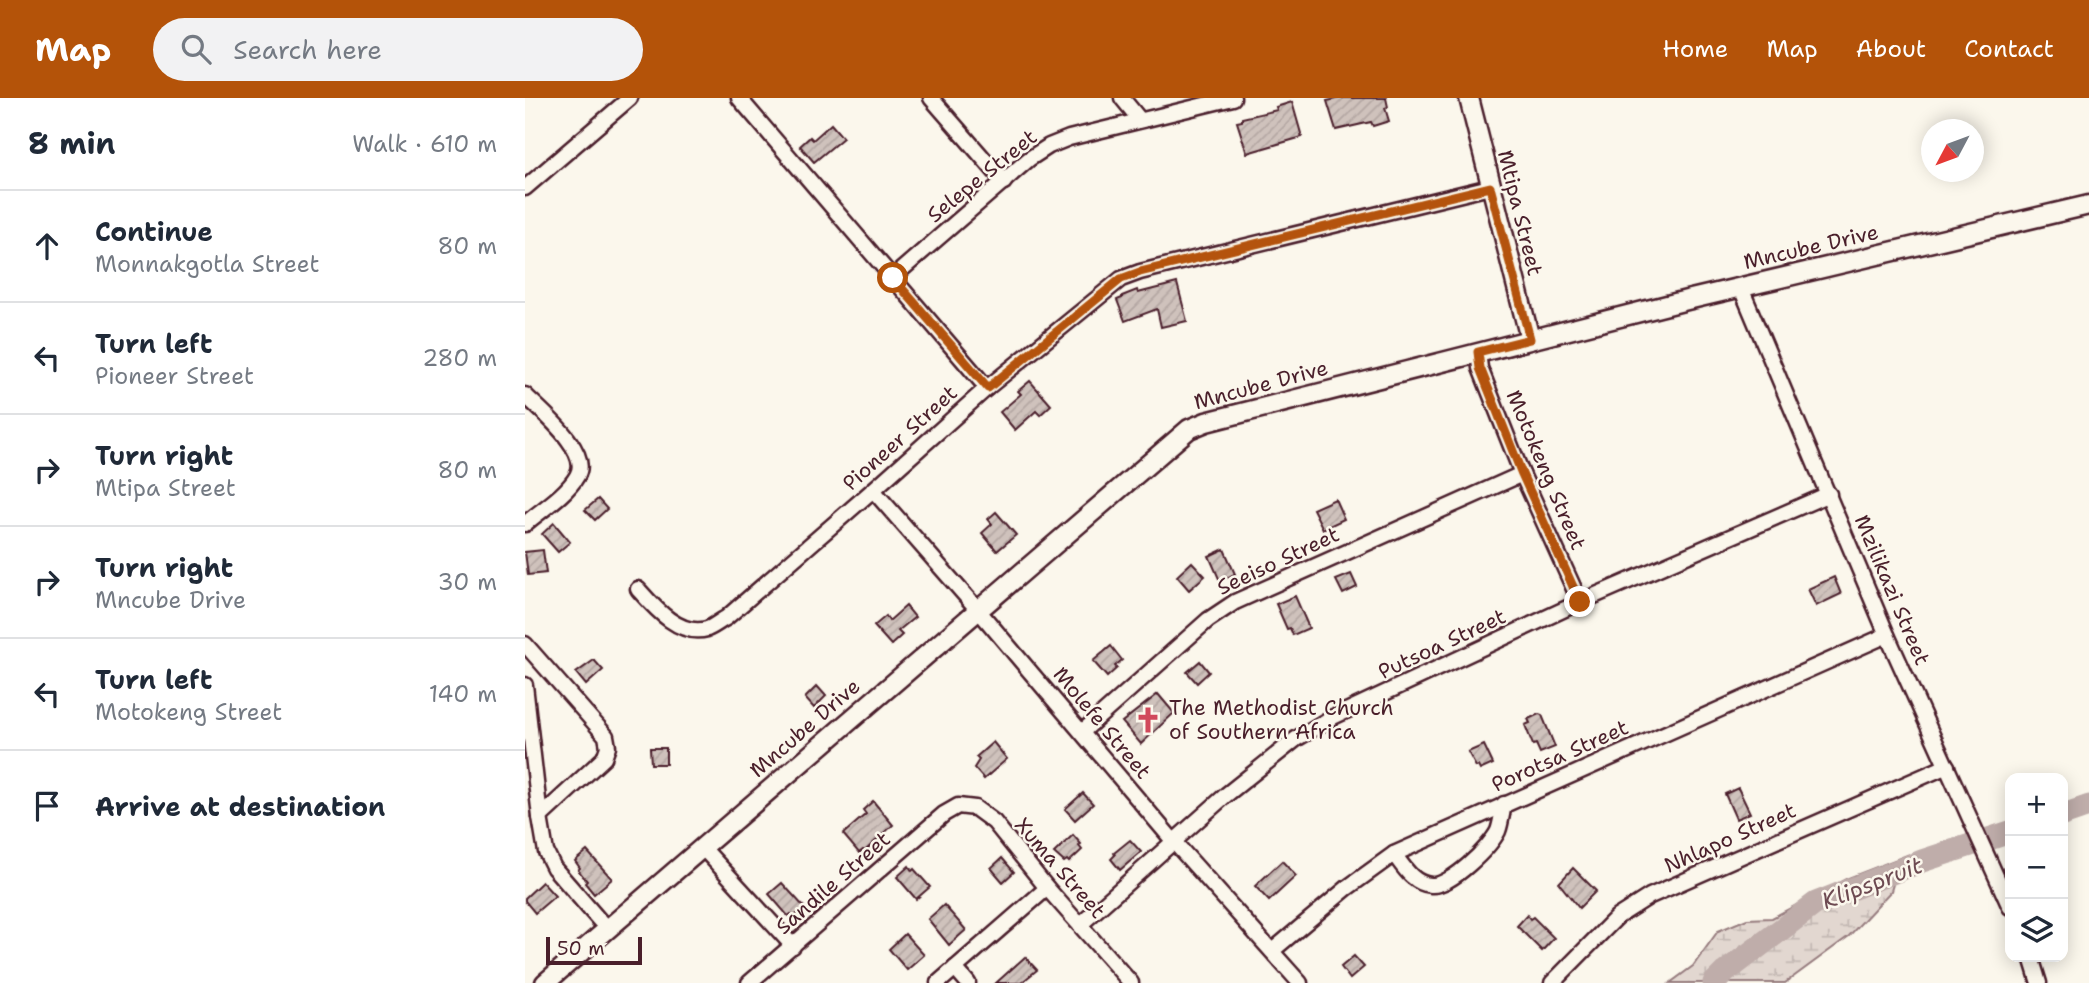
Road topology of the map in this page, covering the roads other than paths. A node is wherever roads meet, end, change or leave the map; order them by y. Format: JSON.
{"nodes":[{"id":1,"x":630,"y":98,"type":"edge"},
{"id":2,"x":739,"y":98,"type":"edge"},
{"id":3,"x":931,"y":98,"type":"edge"},
{"id":4,"x":1122,"y":98,"type":"edge"},
{"id":5,"x":1233,"y":98,"type":"edge"},
{"id":6,"x":1469,"y":98,"type":"edge"},
{"id":7,"x":1140,"y":120,"type":"junction"},
{"id":8,"x":1004,"y":182,"type":"junction"},
{"id":9,"x":1490,"y":187,"type":"junction"},
{"id":10,"x":525,"y":188,"type":"edge"},
{"id":11,"x":2089,"y":205,"type":"edge"},
{"id":12,"x":893,"y":278,"type":"junction"},
{"id":13,"x":1741,"y":288,"type":"junction"},
{"id":14,"x":1530,"y":339,"type":"junction"},
{"id":15,"x":1478,"y":352,"type":"junction"},
{"id":16,"x":988,"y":388,"type":"junction"},
{"id":17,"x":525,"y":395,"type":"edge"},
{"id":18,"x":1522,"y":474,"type":"junction"},
{"id":19,"x":873,"y":490,"type":"junction"},
{"id":20,"x":1829,"y":494,"type":"junction"},
{"id":21,"x":525,"y":524,"type":"edge"},
{"id":22,"x":638,"y":589,"type":"dead end"},
{"id":23,"x":1580,"y":602,"type":"junction"},
{"id":24,"x":978,"y":610,"type":"junction"},
{"id":25,"x":1887,"y":635,"type":"junction"},
{"id":26,"x":525,"y":644,"type":"edge"},
{"id":27,"x":525,"y":685,"type":"edge"},
{"id":28,"x":1082,"y":732,"type":"junction"},
{"id":29,"x":1947,"y":766,"type":"junction"},
{"id":30,"x":1504,"y":804,"type":"junction"},
{"id":31,"x":944,"y":814,"type":"joint"},
{"id":32,"x":540,"y":817,"type":"junction"},
{"id":33,"x":1175,"y":843,"type":"junction"},
{"id":34,"x":703,"y":848,"type":"junction"},
{"id":35,"x":1394,"y":854,"type":"junction"},
{"id":36,"x":1047,"y":888,"type":"junction"},
{"id":37,"x":2006,"y":899,"type":"edge"},
{"id":38,"x":1081,"y":924,"type":"junction"},
{"id":39,"x":607,"y":929,"type":"junction"},
{"id":40,"x":793,"y":946,"type":"junction"},
{"id":41,"x":1272,"y":951,"type":"junction"},
{"id":42,"x":2033,"y":962,"type":"edge"},
{"id":43,"x":955,"y":968,"type":"junction"},
{"id":44,"x":545,"y":983,"type":"edge"},
{"id":45,"x":749,"y":983,"type":"edge"},
{"id":46,"x":938,"y":983,"type":"edge"},
{"id":47,"x":968,"y":983,"type":"edge"},
{"id":48,"x":1131,"y":983,"type":"edge"},
{"id":49,"x":1300,"y":983,"type":"edge"},
{"id":50,"x":1552,"y":983,"type":"edge"},
{"id":51,"x":2039,"y":983,"type":"edge"}],
"edges":[{"from":1,"to":10,"type":"street"},
{"from":2,"to":12,"type":"street"},
{"from":3,"to":8,"type":"street"},
{"from":4,"to":7,"type":"street"},
{"from":5,"to":7,"type":"street","name":"Selepe Street"},
{"from":6,"to":9,"type":"street","name":"Mtipa Street"},
{"from":7,"to":8,"type":"street","name":"Selepe Street"},
{"from":8,"to":12,"type":"street","name":"Selepe Street"},
{"from":9,"to":14,"type":"street","name":"Mtipa Street"},
{"from":9,"to":16,"type":"street","name":"Pioneer Street"},
{"from":11,"to":13,"type":"street","name":"Mncube Drive"},
{"from":12,"to":16,"type":"street"},
{"from":13,"to":14,"type":"street","name":"Mncube Drive"},
{"from":13,"to":20,"type":"street","name":"Mzilikazi Street"},
{"from":14,"to":15,"type":"street","name":"Mncube Drive"},
{"from":15,"to":18,"type":"street","name":"Motokeng Street"},
{"from":15,"to":24,"type":"street","name":"Mncube Drive"},
{"from":16,"to":19,"type":"street","name":"Pioneer Street"},
{"from":17,"to":21,"type":"street"},
{"from":18,"to":23,"type":"street","name":"Motokeng Street"},
{"from":18,"to":28,"type":"street","name":"Seeiso Street"},
{"from":19,"to":22,"type":"street","name":"Pioneer Street"},
{"from":19,"to":24,"type":"street","name":"Molefe Street"},
{"from":20,"to":23,"type":"street","name":"Putsoa Street"},
{"from":20,"to":25,"type":"street","name":"Mzilikazi Street"},
{"from":23,"to":33,"type":"street","name":"Putsoa Street"},
{"from":24,"to":28,"type":"street","name":"Molefe Street"},
{"from":24,"to":34,"type":"street","name":"Mncube Drive"},
{"from":25,"to":29,"type":"street","name":"Mzilikazi Street"},
{"from":25,"to":30,"type":"street","name":"Porotsa Street"},
{"from":26,"to":32,"type":"street"},
{"from":27,"to":32,"type":"street"},
{"from":28,"to":33,"type":"street","name":"Molefe Street"},
{"from":29,"to":37,"type":"street","name":"Mzilikazi Street"},
{"from":29,"to":50,"type":"street","name":"Nhlapo Street"},
{"from":30,"to":35,"type":"street","name":"Porotsa Street"},
{"from":30,"to":35,"type":"street"},
{"from":31,"to":36,"type":"street","name":"Xuma Street"},
{"from":31,"to":40,"type":"street","name":"Sandile Street"},
{"from":32,"to":39,"type":"street"},
{"from":33,"to":38,"type":"street","name":"Putsoa Street"},
{"from":33,"to":41,"type":"street","name":"Molefe Street"},
{"from":34,"to":39,"type":"street","name":"Mncube Drive"},
{"from":34,"to":40,"type":"street"},
{"from":35,"to":41,"type":"street","name":"Porotsa Street"},
{"from":36,"to":38,"type":"street","name":"Xuma Street"},
{"from":36,"to":43,"type":"street"},
{"from":38,"to":48,"type":"street","name":"Xuma Street"},
{"from":39,"to":44,"type":"street","name":"Mncube Drive"},
{"from":40,"to":45,"type":"street","name":"Sandile Street"},
{"from":41,"to":49,"type":"street","name":"Molefe Street"},
{"from":42,"to":51,"type":"street"},
{"from":43,"to":46,"type":"street"},
{"from":43,"to":47,"type":"street"}]}
